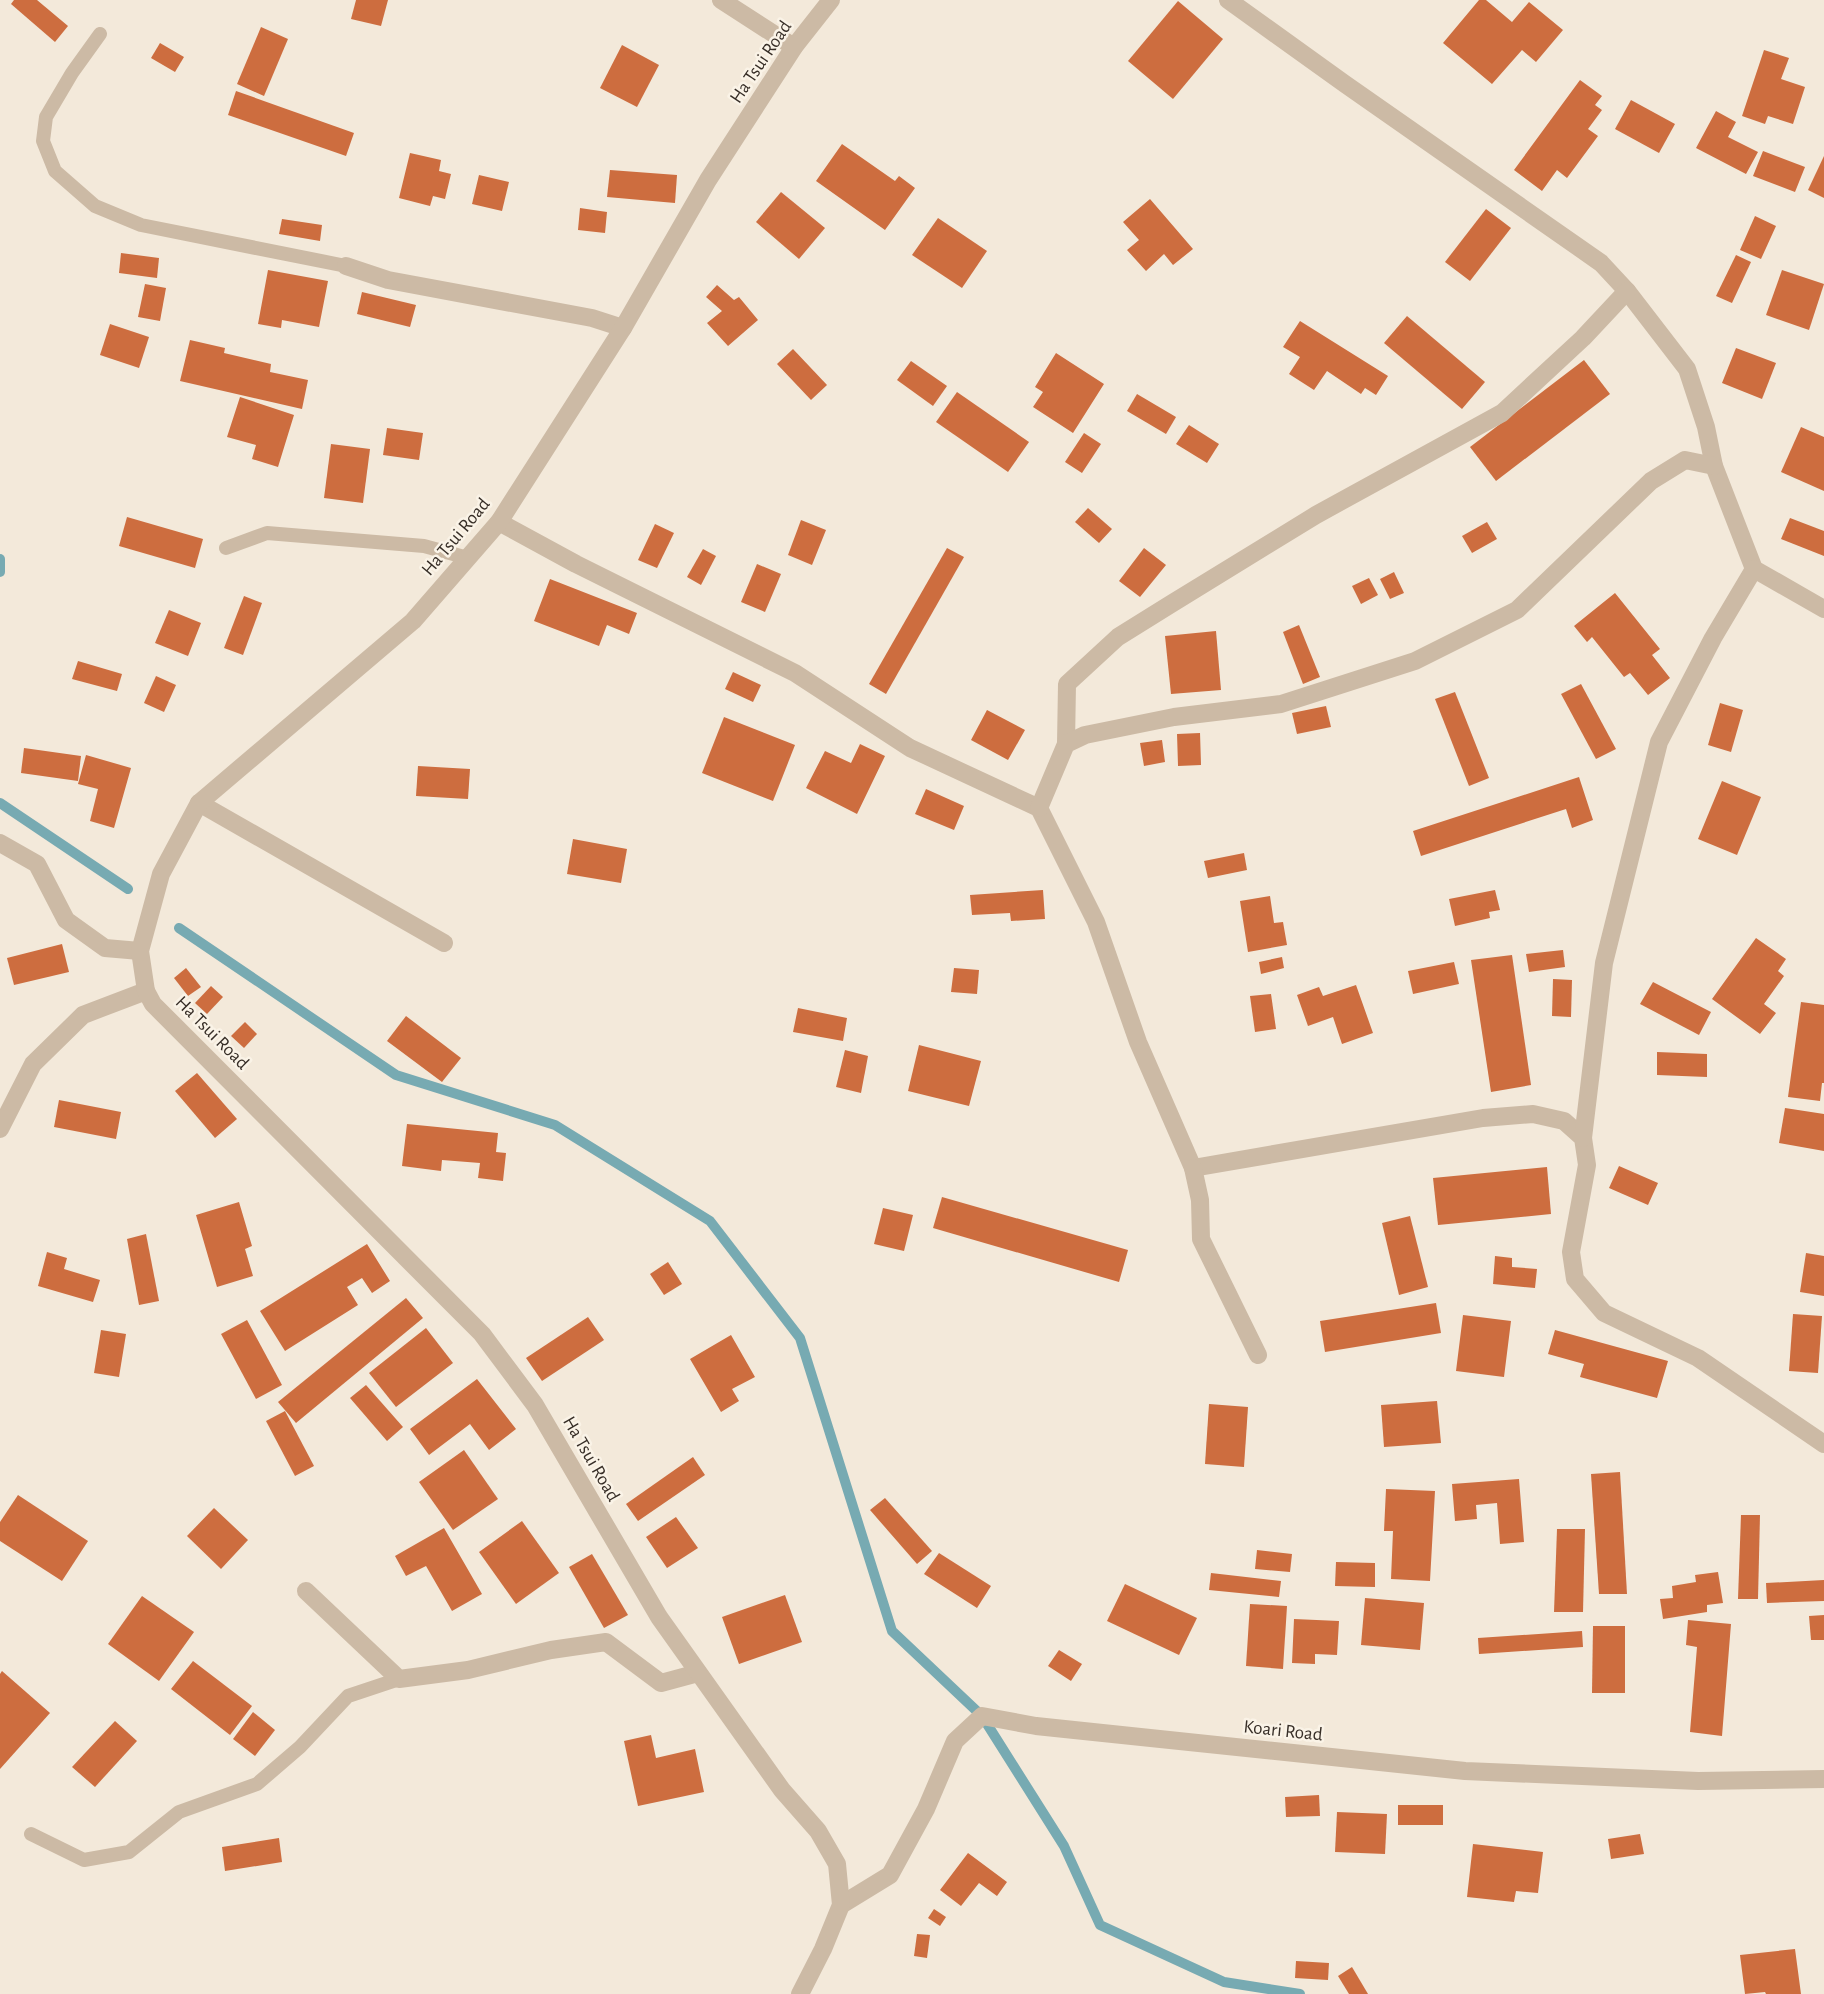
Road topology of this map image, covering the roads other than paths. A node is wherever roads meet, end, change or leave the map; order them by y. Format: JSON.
{"nodes":[{"id":1,"x":721,"y":0,"type":"edge"},
{"id":2,"x":831,"y":0,"type":"edge"},
{"id":3,"x":1228,"y":0,"type":"edge"},
{"id":4,"x":100,"y":34,"type":"dead end"},
{"id":5,"x":794,"y":47,"type":"junction"},
{"id":6,"x":346,"y":266,"type":"joint"},
{"id":7,"x":1627,"y":290,"type":"junction"},
{"id":8,"x":623,"y":328,"type":"junction"},
{"id":9,"x":1714,"y":466,"type":"junction"},
{"id":10,"x":499,"y":522,"type":"junction"},
{"id":11,"x":226,"y":548,"type":"dead end"},
{"id":12,"x":468,"y":558,"type":"junction"},
{"id":13,"x":1754,"y":569,"type":"junction"},
{"id":14,"x":1824,"y":609,"type":"edge"},
{"id":15,"x":1066,"y":744,"type":"junction"},
{"id":16,"x":199,"y":803,"type":"junction"},
{"id":17,"x":1040,"y":808,"type":"junction"},
{"id":18,"x":0,"y":843,"type":"edge"},
{"id":19,"x":444,"y":943,"type":"dead end"},
{"id":20,"x":140,"y":951,"type":"junction"},
{"id":21,"x":146,"y":991,"type":"junction"},
{"id":22,"x":0,"y":1129,"type":"edge"},
{"id":23,"x":1583,"y":1139,"type":"junction"},
{"id":24,"x":1193,"y":1168,"type":"junction"},
{"id":25,"x":1258,"y":1355,"type":"dead end"},
{"id":26,"x":1824,"y":1444,"type":"edge"},
{"id":27,"x":306,"y":1591,"type":"dead end"},
{"id":28,"x":698,"y":1673,"type":"junction"},
{"id":29,"x":399,"y":1679,"type":"junction"},
{"id":30,"x":1824,"y":1779,"type":"edge"},
{"id":31,"x":31,"y":1834,"type":"dead end"},
{"id":32,"x":841,"y":1905,"type":"junction"},
{"id":33,"x":800,"y":1994,"type":"edge"}],
"edges":[{"from":1,"to":5,"type":"street"},
{"from":2,"to":5,"type":"street","name":"Ha Tsui Road"},
{"from":3,"to":7,"type":"street"},
{"from":4,"to":6,"type":"lane"},
{"from":5,"to":8,"type":"street","name":"Ha Tsui Road"},
{"from":6,"to":8,"type":"street"},
{"from":7,"to":9,"type":"street"},
{"from":7,"to":15,"type":"street"},
{"from":8,"to":10,"type":"street","name":"Ha Tsui Road"},
{"from":9,"to":13,"type":"street"},
{"from":9,"to":15,"type":"street"},
{"from":10,"to":12,"type":"street","name":"Ha Tsui Road"},
{"from":10,"to":17,"type":"street"},
{"from":11,"to":12,"type":"lane"},
{"from":12,"to":16,"type":"street","name":"Ha Tsui Road"},
{"from":13,"to":14,"type":"street"},
{"from":13,"to":23,"type":"street"},
{"from":15,"to":17,"type":"street"},
{"from":16,"to":19,"type":"street"},
{"from":16,"to":20,"type":"street","name":"Ha Tsui Road"},
{"from":17,"to":24,"type":"street"},
{"from":18,"to":20,"type":"street"},
{"from":20,"to":21,"type":"street","name":"Ha Tsui Road"},
{"from":21,"to":22,"type":"street"},
{"from":21,"to":28,"type":"street","name":"Ha Tsui Road"},
{"from":23,"to":24,"type":"street"},
{"from":23,"to":26,"type":"street"},
{"from":24,"to":25,"type":"street"},
{"from":27,"to":29,"type":"street"},
{"from":28,"to":29,"type":"street"},
{"from":28,"to":32,"type":"street","name":"Ha Tsui Road"},
{"from":29,"to":31,"type":"lane"},
{"from":30,"to":32,"type":"street","name":"Koari Road"},
{"from":32,"to":33,"type":"street","name":"Ha Tsui Road"}]}
